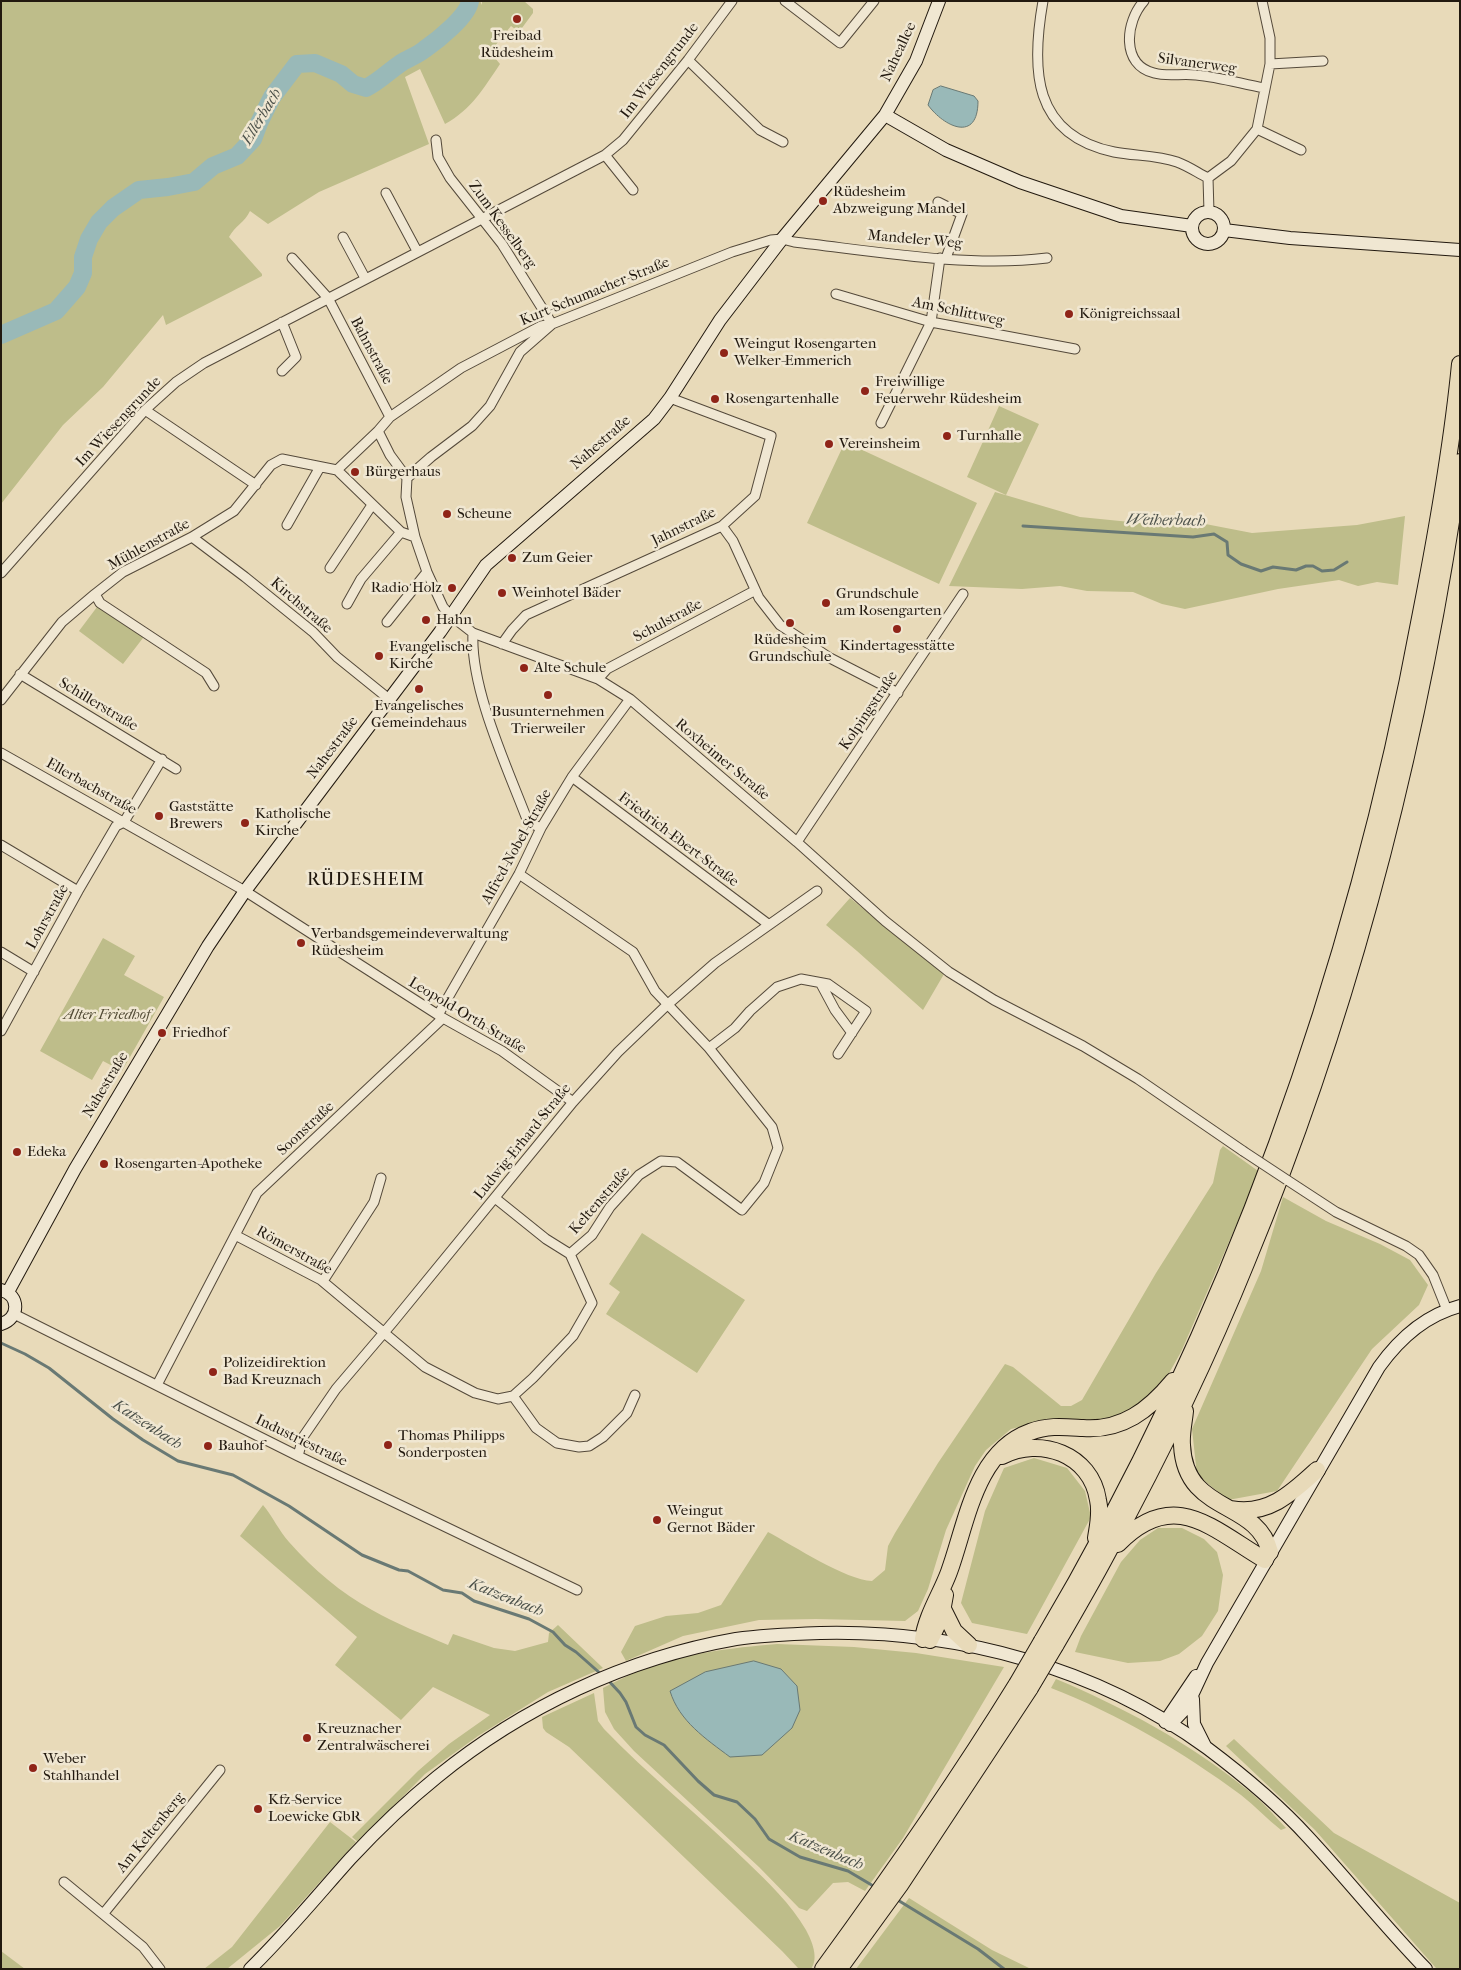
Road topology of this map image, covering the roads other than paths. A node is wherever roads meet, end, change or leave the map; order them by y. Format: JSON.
{"nodes":[{"id":1,"x":732,"y":1,"type":"edge"},
{"id":2,"x":785,"y":1,"type":"edge"},
{"id":3,"x":874,"y":1,"type":"edge"},
{"id":4,"x":939,"y":1,"type":"edge"},
{"id":5,"x":1043,"y":1,"type":"edge"},
{"id":6,"x":1144,"y":1,"type":"edge"},
{"id":7,"x":1262,"y":1,"type":"edge"},
{"id":8,"x":688,"y":60,"type":"junction"},
{"id":9,"x":1323,"y":61,"type":"dead end"},
{"id":10,"x":1270,"y":64,"type":"junction"},
{"id":11,"x":1264,"y":88,"type":"junction"},
{"id":12,"x":885,"y":115,"type":"junction"},
{"id":13,"x":1257,"y":128,"type":"junction"},
{"id":14,"x":436,"y":140,"type":"dead end"},
{"id":15,"x":783,"y":142,"type":"dead end"},
{"id":16,"x":1301,"y":150,"type":"dead end"},
{"id":17,"x":605,"y":155,"type":"junction"},
{"id":18,"x":1208,"y":178,"type":"junction"},
{"id":19,"x":633,"y":190,"type":"dead end"},
{"id":20,"x":386,"y":193,"type":"dead end"},
{"id":21,"x":938,"y":202,"type":"dead end"},
{"id":22,"x":1209,"y":212,"type":"junction"},
{"id":23,"x":482,"y":218,"type":"junction"},
{"id":24,"x":1192,"y":226,"type":"junction"},
{"id":25,"x":1224,"y":230,"type":"junction"},
{"id":26,"x":343,"y":237,"type":"dead end"},
{"id":27,"x":782,"y":238,"type":"junction"},
{"id":28,"x":1460,"y":250,"type":"edge"},
{"id":29,"x":417,"y":251,"type":"junction"},
{"id":30,"x":292,"y":258,"type":"dead end"},
{"id":31,"x":943,"y":258,"type":"junction"},
{"id":32,"x":1047,"y":258,"type":"dead end"},
{"id":33,"x":365,"y":278,"type":"junction"},
{"id":34,"x":836,"y":294,"type":"dead end"},
{"id":35,"x":328,"y":298,"type":"junction"},
{"id":36,"x":282,"y":322,"type":"junction"},
{"id":37,"x":931,"y":322,"type":"junction"},
{"id":38,"x":552,"y":324,"type":"junction"},
{"id":39,"x":1075,"y":349,"type":"dead end"},
{"id":40,"x":1460,"y":364,"type":"edge"},
{"id":41,"x":282,"y":371,"type":"dead end"},
{"id":42,"x":670,"y":398,"type":"junction"},
{"id":43,"x":145,"y":410,"type":"junction"},
{"id":44,"x":390,"y":417,"type":"junction"},
{"id":45,"x":881,"y":423,"type":"dead end"},
{"id":46,"x":378,"y":431,"type":"junction"},
{"id":47,"x":1460,"y":462,"type":"edge"},
{"id":48,"x":320,"y":467,"type":"junction"},
{"id":49,"x":337,"y":470,"type":"junction"},
{"id":50,"x":407,"y":478,"type":"junction"},
{"id":51,"x":256,"y":485,"type":"junction"},
{"id":52,"x":372,"y":505,"type":"junction"},
{"id":53,"x":287,"y":525,"type":"dead end"},
{"id":54,"x":722,"y":526,"type":"junction"},
{"id":55,"x":401,"y":532,"type":"junction"},
{"id":56,"x":192,"y":537,"type":"junction"},
{"id":57,"x":416,"y":537,"type":"junction"},
{"id":58,"x":330,"y":568,"type":"dead end"},
{"id":59,"x":426,"y":572,"type":"junction"},
{"id":60,"x":1,"y":573,"type":"edge"},
{"id":61,"x":754,"y":591,"type":"junction"},
{"id":62,"x":95,"y":594,"type":"junction"},
{"id":63,"x":963,"y":594,"type":"dead end"},
{"id":64,"x":347,"y":604,"type":"dead end"},
{"id":65,"x":450,"y":615,"type":"junction"},
{"id":66,"x":387,"y":622,"type":"dead end"},
{"id":67,"x":473,"y":633,"type":"junction"},
{"id":68,"x":502,"y":644,"type":"junction"},
{"id":69,"x":20,"y":674,"type":"junction"},
{"id":70,"x":598,"y":679,"type":"junction"},
{"id":71,"x":214,"y":686,"type":"dead end"},
{"id":72,"x":898,"y":694,"type":"junction"},
{"id":73,"x":630,"y":699,"type":"junction"},
{"id":74,"x":1,"y":700,"type":"edge"},
{"id":75,"x":389,"y":700,"type":"junction"},
{"id":76,"x":1,"y":753,"type":"edge"},
{"id":77,"x":162,"y":759,"type":"junction"},
{"id":78,"x":176,"y":769,"type":"dead end"},
{"id":79,"x":572,"y":778,"type":"junction"},
{"id":80,"x":124,"y":822,"type":"junction"},
{"id":81,"x":541,"y":828,"type":"junction"},
{"id":82,"x":797,"y":842,"type":"junction"},
{"id":83,"x":1,"y":845,"type":"edge"},
{"id":84,"x":519,"y":874,"type":"junction"},
{"id":85,"x":78,"y":891,"type":"junction"},
{"id":86,"x":245,"y":891,"type":"junction"},
{"id":87,"x":817,"y":891,"type":"dead end"},
{"id":88,"x":768,"y":924,"type":"junction"},
{"id":89,"x":1,"y":952,"type":"edge"},
{"id":90,"x":34,"y":972,"type":"junction"},
{"id":91,"x":821,"y":984,"type":"junction"},
{"id":92,"x":667,"y":1005,"type":"junction"},
{"id":93,"x":441,"y":1017,"type":"junction"},
{"id":94,"x":1,"y":1031,"type":"edge"},
{"id":95,"x":852,"y":1033,"type":"junction"},
{"id":96,"x":709,"y":1048,"type":"junction"},
{"id":97,"x":838,"y":1054,"type":"dead end"},
{"id":98,"x":573,"y":1102,"type":"junction"},
{"id":99,"x":381,"y":1178,"type":"dead end"},
{"id":100,"x":495,"y":1198,"type":"junction"},
{"id":101,"x":235,"y":1235,"type":"junction"},
{"id":102,"x":570,"y":1254,"type":"junction"},
{"id":103,"x":323,"y":1281,"type":"junction"},
{"id":104,"x":4,"y":1291,"type":"edge"},
{"id":105,"x":1454,"y":1308,"type":"edge"},
{"id":106,"x":14,"y":1314,"type":"junction"},
{"id":107,"x":1,"y":1324,"type":"edge"},
{"id":108,"x":383,"y":1333,"type":"junction"},
{"id":109,"x":1190,"y":1360,"type":"junction"},
{"id":110,"x":157,"y":1385,"type":"junction"},
{"id":111,"x":1188,"y":1394,"type":"junction"},
{"id":112,"x":635,"y":1395,"type":"dead end"},
{"id":113,"x":513,"y":1396,"type":"junction"},
{"id":114,"x":298,"y":1456,"type":"junction"},
{"id":115,"x":987,"y":1469,"type":"junction"},
{"id":116,"x":1317,"y":1470,"type":"junction"},
{"id":117,"x":1226,"y":1508,"type":"junction"},
{"id":118,"x":1100,"y":1553,"type":"junction"},
{"id":119,"x":1268,"y":1556,"type":"junction"},
{"id":120,"x":948,"y":1573,"type":"junction"},
{"id":121,"x":577,"y":1590,"type":"dead end"},
{"id":122,"x":943,"y":1609,"type":"junction"},
{"id":123,"x":926,"y":1639,"type":"junction"},
{"id":124,"x":969,"y":1645,"type":"junction"},
{"id":125,"x":1207,"y":1663,"type":"junction"},
{"id":126,"x":1193,"y":1695,"type":"junction"},
{"id":127,"x":1168,"y":1723,"type":"junction"},
{"id":128,"x":1204,"y":1746,"type":"junction"},
{"id":129,"x":220,"y":1770,"type":"dead end"},
{"id":130,"x":64,"y":1882,"type":"dead end"},
{"id":131,"x":873,"y":1912,"type":"junction"},
{"id":132,"x":104,"y":1913,"type":"junction"},
{"id":133,"x":160,"y":1969,"type":"edge"},
{"id":134,"x":250,"y":1969,"type":"edge"},
{"id":135,"x":823,"y":1969,"type":"edge"},
{"id":136,"x":839,"y":1969,"type":"edge"},
{"id":137,"x":1426,"y":1969,"type":"edge"}],
"edges":[{"from":1,"to":8,"type":"street","name":"Im Wiesengrunde"},
{"from":2,"to":3,"type":"street"},
{"from":4,"to":12,"type":"street","name":"Naheallee"},
{"from":5,"to":18,"type":"street"},
{"from":6,"to":11,"type":"street","name":"Silvanerweg"},
{"from":7,"to":10,"type":"street"},
{"from":8,"to":15,"type":"street"},
{"from":8,"to":17,"type":"street","name":"Im Wiesengrunde"},
{"from":9,"to":10,"type":"street"},
{"from":10,"to":11,"type":"street"},
{"from":11,"to":13,"type":"street"},
{"from":12,"to":24,"type":"street"},
{"from":12,"to":27,"type":"street","name":"Nahestraße"},
{"from":13,"to":16,"type":"street"},
{"from":13,"to":18,"type":"street"},
{"from":14,"to":23,"type":"street","name":"Zum Kesselberg"},
{"from":17,"to":19,"type":"street"},
{"from":17,"to":23,"type":"street","name":"Im Wiesengrunde"},
{"from":18,"to":22,"type":"street"},
{"from":20,"to":29,"type":"street"},
{"from":21,"to":31,"type":"street"},
{"from":22,"to":24,"type":"street"},
{"from":22,"to":25,"type":"street"},
{"from":23,"to":29,"type":"street","name":"Im Wiesengrunde"},
{"from":23,"to":38,"type":"street","name":"Zum Kesselberg"},
{"from":24,"to":25,"type":"street"},
{"from":25,"to":28,"type":"street"},
{"from":26,"to":33,"type":"street"},
{"from":27,"to":31,"type":"street","name":"Mandeler Weg"},
{"from":27,"to":38,"type":"street","name":"Kurt-Schumacher-Straße"},
{"from":27,"to":42,"type":"street","name":"Nahestraße"},
{"from":29,"to":33,"type":"street","name":"Im Wiesengrunde"},
{"from":30,"to":35,"type":"street"},
{"from":31,"to":32,"type":"street","name":"Mandeler Weg"},
{"from":31,"to":37,"type":"street"},
{"from":33,"to":35,"type":"street","name":"Im Wiesengrunde"},
{"from":34,"to":37,"type":"street","name":"Am Schlittweg"},
{"from":35,"to":36,"type":"street","name":"Im Wiesengrunde"},
{"from":35,"to":44,"type":"street","name":"Bahnstraße"},
{"from":36,"to":41,"type":"street"},
{"from":36,"to":43,"type":"street","name":"Im Wiesengrunde"},
{"from":37,"to":39,"type":"street","name":"Am Schlittweg"},
{"from":37,"to":45,"type":"street"},
{"from":38,"to":44,"type":"street","name":"Kurt-Schumacher-Straße"},
{"from":38,"to":50,"type":"street"},
{"from":40,"to":109,"type":"highway"},
{"from":42,"to":54,"type":"street","name":"Jahnstraße"},
{"from":42,"to":65,"type":"street","name":"Nahestraße"},
{"from":43,"to":51,"type":"street"},
{"from":43,"to":60,"type":"street","name":"Im Wiesengrunde"},
{"from":44,"to":46,"type":"street","name":"Kurt-Schumacher-Straße"},
{"from":46,"to":49,"type":"street","name":"Kurt-Schumacher-Straße"},
{"from":46,"to":50,"type":"street"},
{"from":47,"to":111,"type":"highway"},
{"from":48,"to":49,"type":"street","name":"Mühlenstraße"},
{"from":48,"to":51,"type":"street","name":"Mühlenstraße"},
{"from":48,"to":53,"type":"street"},
{"from":49,"to":52,"type":"street"},
{"from":50,"to":57,"type":"street","name":"Roxheimer Straße"},
{"from":51,"to":56,"type":"street","name":"Mühlenstraße"},
{"from":52,"to":55,"type":"street"},
{"from":52,"to":58,"type":"street"},
{"from":54,"to":61,"type":"street"},
{"from":54,"to":68,"type":"street","name":"Jahnstraße"},
{"from":55,"to":57,"type":"street"},
{"from":55,"to":64,"type":"street"},
{"from":56,"to":62,"type":"street","name":"Mühlenstraße"},
{"from":56,"to":75,"type":"street","name":"Kirchstraße"},
{"from":57,"to":59,"type":"street","name":"Roxheimer Straße"},
{"from":59,"to":65,"type":"street","name":"Roxheimer Straße"},
{"from":59,"to":66,"type":"street"},
{"from":61,"to":70,"type":"street","name":"Schulstraße"},
{"from":61,"to":72,"type":"street"},
{"from":62,"to":69,"type":"street","name":"Mühlenstraße"},
{"from":62,"to":71,"type":"street"},
{"from":63,"to":72,"type":"street","name":"Kolpingstraße"},
{"from":65,"to":67,"type":"street","name":"Roxheimer Straße"},
{"from":65,"to":75,"type":"street","name":"Nahestraße"},
{"from":67,"to":68,"type":"street","name":"Roxheimer Straße"},
{"from":67,"to":81,"type":"street"},
{"from":68,"to":70,"type":"street","name":"Roxheimer Straße"},
{"from":69,"to":74,"type":"street","name":"Mühlenstraße"},
{"from":69,"to":77,"type":"street","name":"Schillerstraße"},
{"from":70,"to":73,"type":"street","name":"Roxheimer Straße"},
{"from":72,"to":82,"type":"street","name":"Kolpingstraße"},
{"from":73,"to":79,"type":"street","name":"Alfred-Nobel-Straße"},
{"from":73,"to":82,"type":"street","name":"Roxheimer Straße"},
{"from":75,"to":86,"type":"street","name":"Nahestraße"},
{"from":76,"to":80,"type":"street","name":"Ellerbachstraße"},
{"from":77,"to":78,"type":"street","name":"Schillerstraße"},
{"from":77,"to":80,"type":"street"},
{"from":79,"to":81,"type":"street","name":"Alfred-Nobel-Straße"},
{"from":79,"to":88,"type":"street","name":"Friedrich-Ebert-Straße"},
{"from":80,"to":85,"type":"street","name":"Lohrstraße"},
{"from":80,"to":86,"type":"street","name":"Ellerbachstraße"},
{"from":81,"to":84,"type":"street","name":"Alfred-Nobel-Straße"},
{"from":82,"to":105,"type":"street","name":"Roxheimer Straße","bridge":true},
{"from":83,"to":85,"type":"street"},
{"from":84,"to":92,"type":"street","name":"Keltenstraße"},
{"from":84,"to":93,"type":"street","name":"Alfred-Nobel-Straße"},
{"from":85,"to":90,"type":"street","name":"Lohrstraße"},
{"from":86,"to":93,"type":"street","name":"Leopold-Orth-Straße"},
{"from":86,"to":104,"type":"street","name":"Nahestraße"},
{"from":87,"to":88,"type":"street","name":"Ludwig-Erhard-Straße"},
{"from":88,"to":92,"type":"street","name":"Ludwig-Erhard-Straße"},
{"from":89,"to":90,"type":"street"},
{"from":90,"to":94,"type":"street","name":"Lohrstraße"},
{"from":91,"to":95,"type":"street"},
{"from":91,"to":95,"type":"street"},
{"from":91,"to":96,"type":"street"},
{"from":92,"to":96,"type":"street","name":"Keltenstraße"},
{"from":92,"to":98,"type":"street","name":"Ludwig-Erhard-Straße"},
{"from":93,"to":98,"type":"street","name":"Leopold-Orth-Straße"},
{"from":93,"to":101,"type":"street","name":"Soonstraße"},
{"from":95,"to":97,"type":"street"},
{"from":96,"to":102,"type":"street","name":"Keltenstraße"},
{"from":98,"to":100,"type":"street","name":"Ludwig-Erhard-Straße"},
{"from":99,"to":103,"type":"street"},
{"from":100,"to":102,"type":"street","name":"Keltenstraße"},
{"from":100,"to":108,"type":"street","name":"Ludwig-Erhard-Straße"},
{"from":101,"to":103,"type":"street","name":"Römerstraße"},
{"from":101,"to":110,"type":"street","name":"Soonstraße"},
{"from":102,"to":113,"type":"street"},
{"from":103,"to":108,"type":"street","name":"Römerstraße"},
{"from":104,"to":106,"type":"street"},
{"from":105,"to":116,"type":"street"},
{"from":106,"to":107,"type":"street"},
{"from":106,"to":110,"type":"street","name":"Industriestraße"},
{"from":108,"to":113,"type":"street","name":"Römerstraße"},
{"from":108,"to":114,"type":"street","name":"Ludwig-Erhard-Straße"},
{"from":109,"to":115,"type":"highway"},
{"from":109,"to":118,"type":"highway"},
{"from":110,"to":114,"type":"street","name":"Industriestraße"},
{"from":111,"to":117,"type":"highway"},
{"from":111,"to":118,"type":"highway"},
{"from":112,"to":113,"type":"street"},
{"from":114,"to":121,"type":"street","name":"Industriestraße"},
{"from":115,"to":118,"type":"highway"},
{"from":115,"to":120,"type":"highway"},
{"from":116,"to":117,"type":"highway"},
{"from":116,"to":119,"type":"street"},
{"from":117,"to":119,"type":"highway"},
{"from":118,"to":119,"type":"highway"},
{"from":118,"to":131,"type":"highway","bridge":true},
{"from":119,"to":125,"type":"street"},
{"from":120,"to":122,"type":"highway"},
{"from":120,"to":123,"type":"highway"},
{"from":122,"to":123,"type":"highway"},
{"from":122,"to":124,"type":"highway"},
{"from":123,"to":124,"type":"street"},
{"from":123,"to":134,"type":"street"},
{"from":124,"to":127,"type":"street"},
{"from":125,"to":126,"type":"street"},
{"from":125,"to":127,"type":"street"},
{"from":126,"to":127,"type":"street"},
{"from":126,"to":128,"type":"street"},
{"from":127,"to":128,"type":"street"},
{"from":128,"to":137,"type":"street"},
{"from":129,"to":132,"type":"street","name":"Am Keltenberg"},
{"from":130,"to":132,"type":"street"},
{"from":131,"to":135,"type":"highway"},
{"from":131,"to":136,"type":"highway"},
{"from":132,"to":133,"type":"street"}]}
